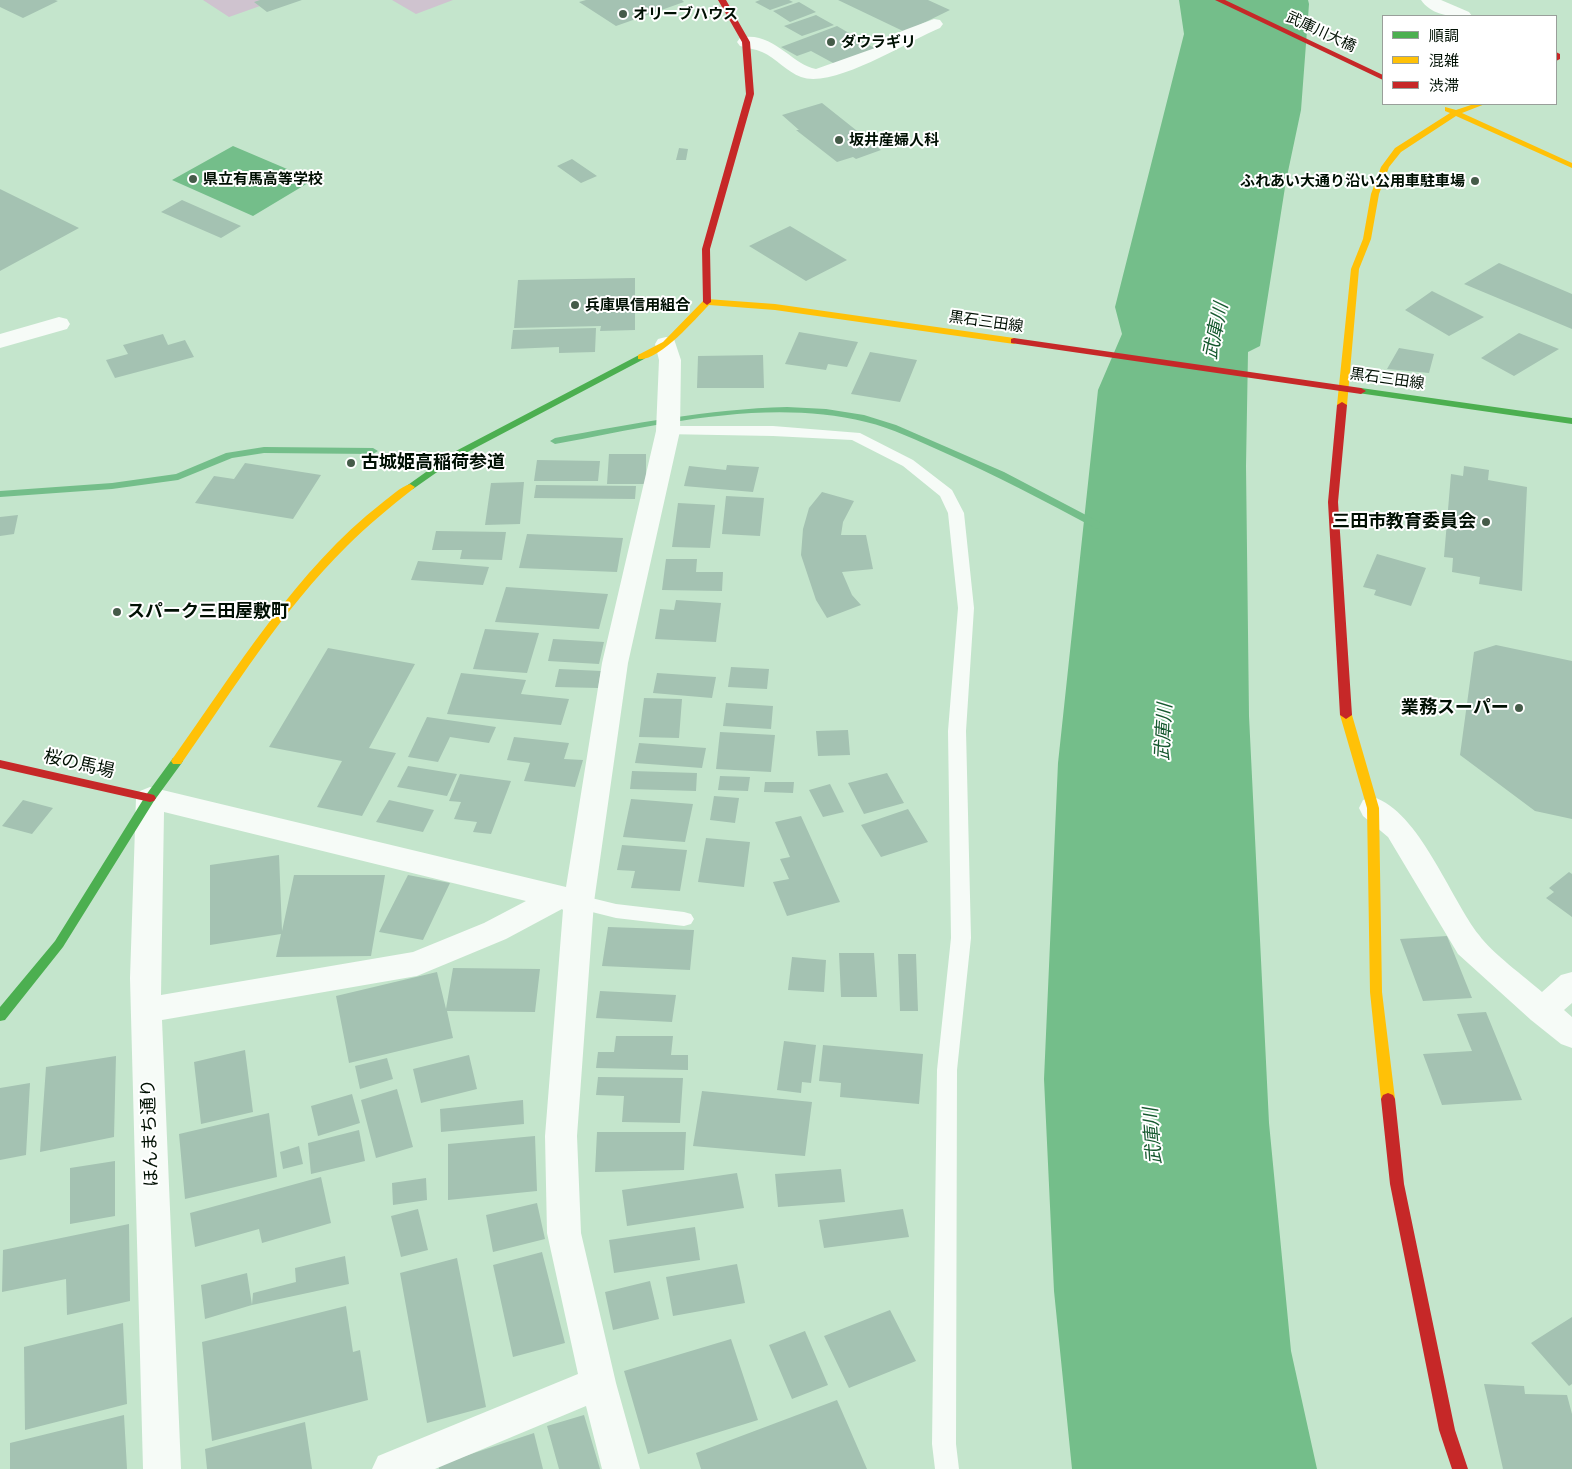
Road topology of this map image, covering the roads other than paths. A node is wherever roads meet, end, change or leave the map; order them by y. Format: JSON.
{"nodes":[{"id":1,"x":722,"y":0,"type":"edge"},
{"id":2,"x":1219,"y":0,"type":"edge"},
{"id":3,"x":1430,"y":0,"type":"edge"},
{"id":4,"x":1460,"y":15,"type":"edge"},
{"id":5,"x":934,"y":24,"type":"dead end"},
{"id":6,"x":746,"y":42,"type":"junction"},
{"id":7,"x":1382,"y":78,"type":"edge"},
{"id":8,"x":1440,"y":105,"type":"edge"},
{"id":9,"x":1478,"y":105,"type":"edge"},
{"id":10,"x":1456,"y":112,"type":"junction"},
{"id":11,"x":1572,"y":166,"type":"edge"},
{"id":12,"x":707,"y":302,"type":"junction"},
{"id":13,"x":59,"y":324,"type":"dead end"},
{"id":14,"x":0,"y":341,"type":"edge"},
{"id":15,"x":666,"y":344,"type":"junction"},
{"id":16,"x":1345,"y":388,"type":"junction"},
{"id":17,"x":1572,"y":421,"type":"edge"},
{"id":18,"x":668,"y":422,"type":"junction"},
{"id":19,"x":0,"y":764,"type":"edge"},
{"id":20,"x":150,"y":798,"type":"junction"},
{"id":21,"x":1373,"y":808,"type":"junction"},
{"id":22,"x":569,"y":900,"type":"junction"},
{"id":23,"x":684,"y":919,"type":"dead end"},
{"id":24,"x":1572,"y":984,"type":"edge"},
{"id":25,"x":146,"y":1010,"type":"junction"},
{"id":26,"x":1542,"y":1011,"type":"junction"},
{"id":27,"x":0,"y":1016,"type":"edge"},
{"id":28,"x":1572,"y":1035,"type":"edge"},
{"id":29,"x":598,"y":1383,"type":"junction"},
{"id":30,"x":162,"y":1469,"type":"edge"},
{"id":31,"x":391,"y":1469,"type":"edge"},
{"id":32,"x":621,"y":1469,"type":"edge"},
{"id":33,"x":947,"y":1469,"type":"edge"},
{"id":34,"x":1460,"y":1469,"type":"edge"}],
"edges":[{"from":1,"to":6,"type":"street"},
{"from":2,"to":7,"type":"street","name":"武庫川大橋"},
{"from":3,"to":4,"type":"street"},
{"from":5,"to":6,"type":"street"},
{"from":6,"to":12,"type":"street"},
{"from":8,"to":10,"type":"street"},
{"from":9,"to":10,"type":"street"},
{"from":10,"to":11,"type":"street"},
{"from":10,"to":16,"type":"street"},
{"from":12,"to":15,"type":"street"},
{"from":12,"to":16,"type":"street","name":"黒石三田線"},
{"from":13,"to":14,"type":"street"},
{"from":15,"to":18,"type":"street"},
{"from":15,"to":20,"type":"street"},
{"from":16,"to":17,"type":"street","name":"黒石三田線"},
{"from":16,"to":21,"type":"street"},
{"from":18,"to":22,"type":"street"},
{"from":18,"to":33,"type":"lane"},
{"from":19,"to":20,"type":"street","name":"桜の馬場"},
{"from":20,"to":22,"type":"street"},
{"from":20,"to":25,"type":"street","name":"ほんまち通り"},
{"from":20,"to":27,"type":"street"},
{"from":21,"to":26,"type":"street"},
{"from":21,"to":34,"type":"street"},
{"from":22,"to":23,"type":"lane"},
{"from":22,"to":25,"type":"street"},
{"from":22,"to":29,"type":"street"},
{"from":24,"to":26,"type":"street"},
{"from":25,"to":30,"type":"street","name":"ほんまち通り"},
{"from":26,"to":28,"type":"street"},
{"from":29,"to":31,"type":"street"},
{"from":29,"to":32,"type":"street"}]}
